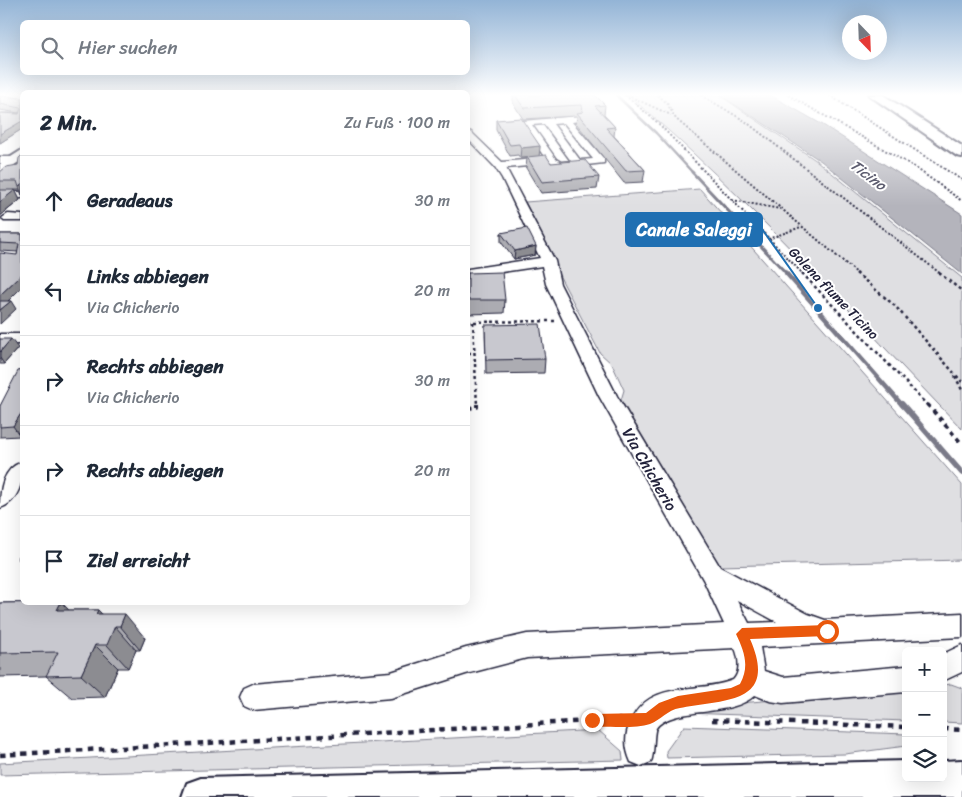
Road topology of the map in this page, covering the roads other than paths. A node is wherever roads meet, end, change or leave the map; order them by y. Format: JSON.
{"nodes":[{"id":1,"x":532,"y":132,"type":"edge"},
{"id":2,"x":554,"y":132,"type":"edge"},
{"id":3,"x":576,"y":132,"type":"edge"},
{"id":4,"x":931,"y":132,"type":"edge"},
{"id":5,"x":949,"y":132,"type":"edge"},
{"id":6,"x":470,"y":136,"type":"edge"},
{"id":7,"x":962,"y":141,"type":"edge"},
{"id":8,"x":962,"y":153,"type":"edge"},
{"id":9,"x":552,"y":161,"type":"junction"},
{"id":10,"x":13,"y":162,"type":"edge"},
{"id":11,"x":578,"y":164,"type":"junction"},
{"id":12,"x":499,"y":165,"type":"junction"},
{"id":13,"x":0,"y":171,"type":"edge"},
{"id":14,"x":20,"y":195,"type":"edge"},
{"id":15,"x":0,"y":196,"type":"edge"},
{"id":16,"x":8,"y":218,"type":"dead end"},
{"id":17,"x":20,"y":218,"type":"edge"},
{"id":18,"x":548,"y":261,"type":"junction"},
{"id":19,"x":470,"y":273,"type":"edge"},
{"id":20,"x":0,"y":339,"type":"edge"},
{"id":21,"x":20,"y":339,"type":"edge"},
{"id":22,"x":20,"y":473,"type":"edge"},
{"id":23,"x":0,"y":500,"type":"edge"},
{"id":24,"x":712,"y":574,"type":"junction"},
{"id":25,"x":962,"y":625,"type":"edge"},
{"id":26,"x":827,"y":631,"type":"junction"},
{"id":27,"x":742,"y":634,"type":"junction"},
{"id":28,"x":962,"y":658,"type":"edge"},
{"id":29,"x":947,"y":666,"type":"edge"},
{"id":30,"x":750,"y":678,"type":"junction"},
{"id":31,"x":902,"y":679,"type":"edge"},
{"id":32,"x":253,"y":697,"type":"dead end"},
{"id":33,"x":642,"y":752,"type":"dead end"},
{"id":34,"x":962,"y":779,"type":"edge"},
{"id":35,"x":201,"y":797,"type":"edge"}],
"edges":[{"from":1,"to":9,"type":"street"},
{"from":2,"to":11,"type":"street"},
{"from":3,"to":11,"type":"street"},
{"from":4,"to":8,"type":"highway"},
{"from":5,"to":7,"type":"highway"},
{"from":6,"to":12,"type":"street","name":"Via Chicherio"},
{"from":9,"to":11,"type":"street"},
{"from":9,"to":12,"type":"street"},
{"from":10,"to":13,"type":"main road"},
{"from":12,"to":18,"type":"street","name":"Via Chicherio"},
{"from":14,"to":15,"type":"street"},
{"from":16,"to":17,"type":"street"},
{"from":18,"to":19,"type":"street"},
{"from":18,"to":24,"type":"street","name":"Via Chicherio"},
{"from":20,"to":21,"type":"street"},
{"from":22,"to":23,"type":"street"},
{"from":24,"to":26,"type":"street"},
{"from":24,"to":27,"type":"street","name":"Via Chicherio"},
{"from":25,"to":26,"type":"street"},
{"from":26,"to":27,"type":"street"},
{"from":27,"to":30,"type":"street","name":"Via Chicherio"},
{"from":27,"to":32,"type":"street"},
{"from":28,"to":29,"type":"street"},
{"from":30,"to":31,"type":"street"},
{"from":30,"to":33,"type":"street"},
{"from":34,"to":35,"type":"main road"}]}
